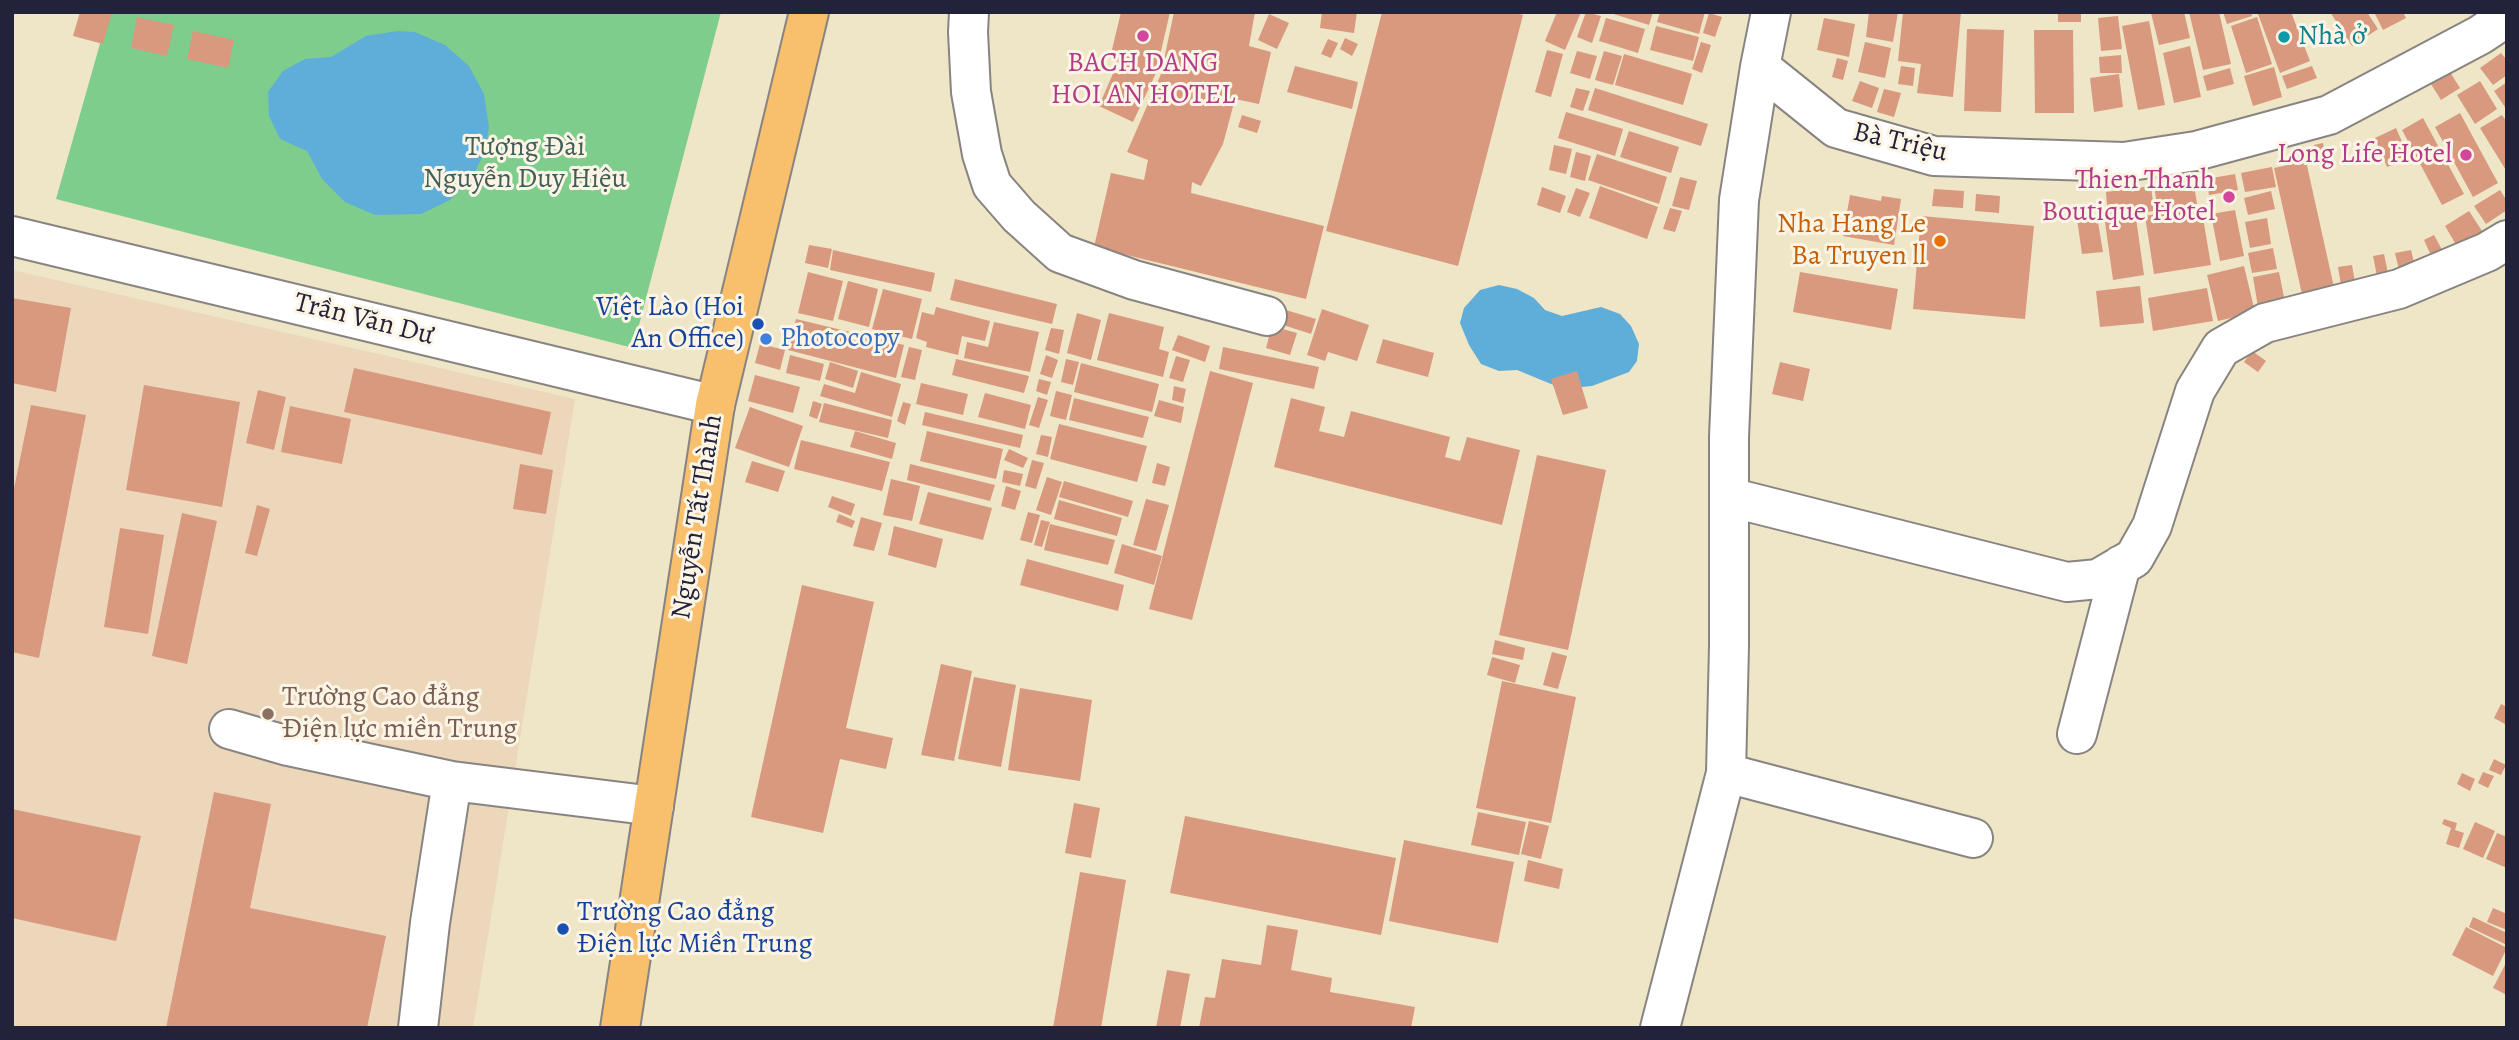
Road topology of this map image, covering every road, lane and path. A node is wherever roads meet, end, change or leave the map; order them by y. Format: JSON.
{"nodes":[{"id":1,"x":809,"y":12,"type":"edge"},
{"id":2,"x":969,"y":12,"type":"edge"},
{"id":3,"x":1771,"y":12,"type":"edge"},
{"id":4,"x":2507,"y":17,"type":"edge"},
{"id":5,"x":1760,"y":67,"type":"junction"},
{"id":6,"x":12,"y":236,"type":"edge"},
{"id":7,"x":2507,"y":240,"type":"edge"},
{"id":8,"x":1267,"y":316,"type":"dead end"},
{"id":9,"x":715,"y":405,"type":"junction"},
{"id":10,"x":1729,"y":497,"type":"junction"},
{"id":11,"x":2121,"y":565,"type":"junction"},
{"id":12,"x":229,"y":729,"type":"dead end"},
{"id":13,"x":2077,"y":734,"type":"dead end"},
{"id":14,"x":1726,"y":773,"type":"junction"},
{"id":15,"x":452,"y":781,"type":"junction"},
{"id":16,"x":654,"y":806,"type":"junction"},
{"id":17,"x":1973,"y":838,"type":"dead end"},
{"id":18,"x":418,"y":1028,"type":"edge"},
{"id":19,"x":620,"y":1028,"type":"edge"},
{"id":20,"x":1660,"y":1028,"type":"edge"}],
"edges":[{"from":1,"to":9,"type":"main road","name":"Nguyễn Tất Thành"},
{"from":2,"to":8,"type":"street"},
{"from":3,"to":5,"type":"street"},
{"from":4,"to":5,"type":"street","name":"Bà Triệu"},
{"from":5,"to":10,"type":"street"},
{"from":6,"to":9,"type":"street","name":"Trần Văn Dư"},
{"from":7,"to":11,"type":"street"},
{"from":9,"to":16,"type":"main road","name":"Nguyễn Tất Thành"},
{"from":10,"to":11,"type":"street"},
{"from":10,"to":14,"type":"street"},
{"from":11,"to":13,"type":"street"},
{"from":12,"to":15,"type":"street"},
{"from":14,"to":17,"type":"street"},
{"from":14,"to":20,"type":"street"},
{"from":15,"to":16,"type":"street"},
{"from":15,"to":18,"type":"street"},
{"from":16,"to":19,"type":"main road","name":"Nguyễn Tất Thành"}]}
